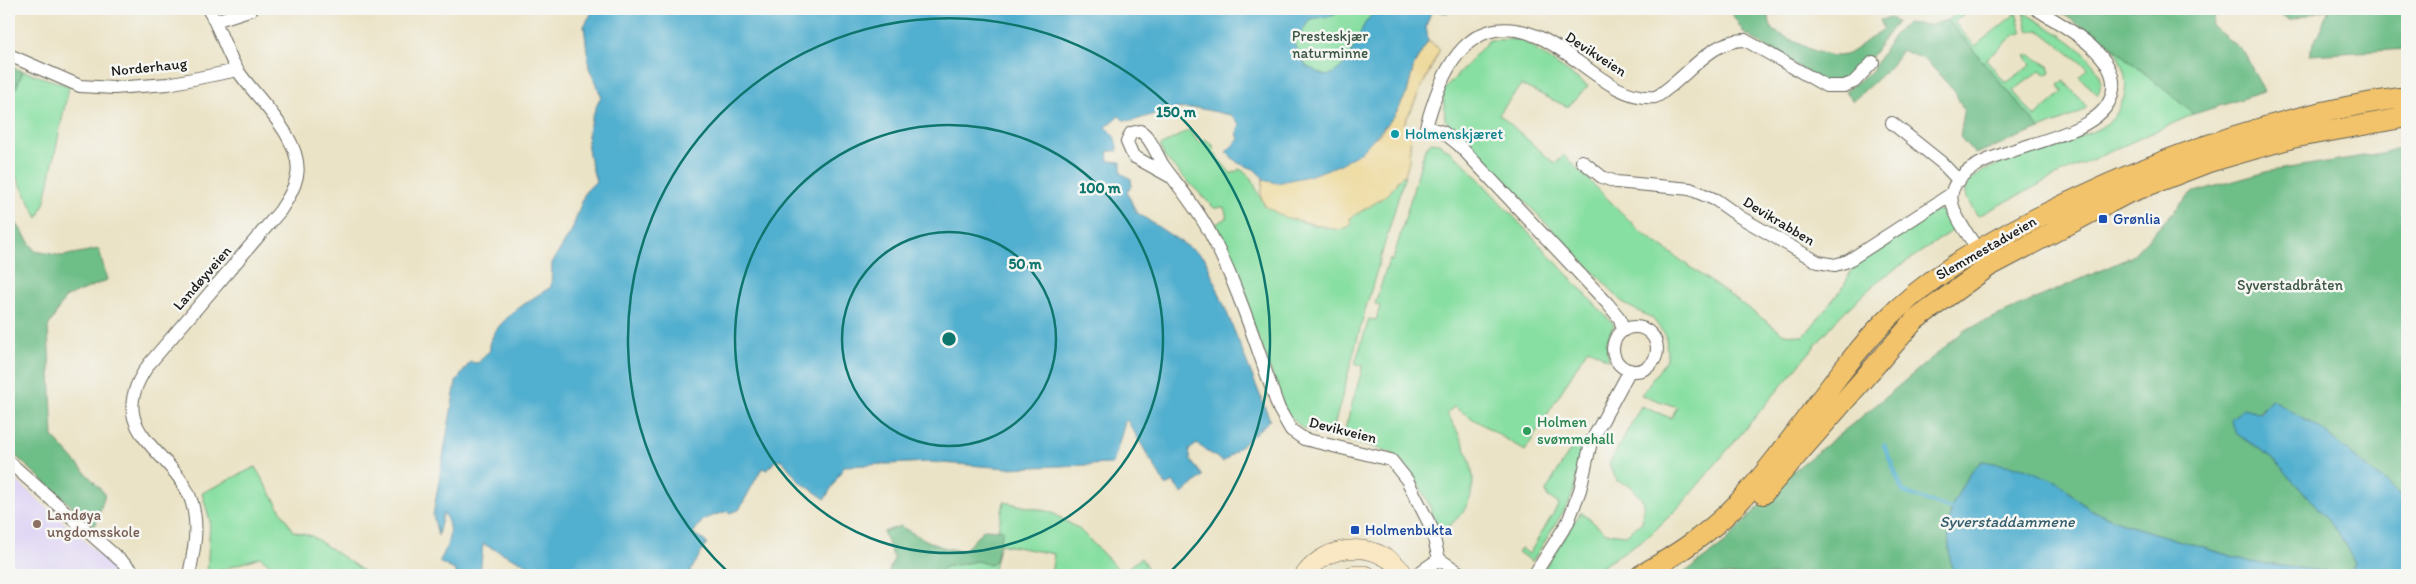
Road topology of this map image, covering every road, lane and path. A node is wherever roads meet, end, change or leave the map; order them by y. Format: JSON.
{"nodes":[{"id":1,"x":208,"y":9,"type":"edge"},
{"id":2,"x":252,"y":9,"type":"edge"},
{"id":3,"x":2036,"y":9,"type":"edge"},
{"id":4,"x":215,"y":21,"type":"junction"},
{"id":5,"x":9,"y":55,"type":"edge"},
{"id":6,"x":1873,"y":62,"type":"dead end"},
{"id":7,"x":238,"y":70,"type":"junction"},
{"id":8,"x":2407,"y":97,"type":"edge"},
{"id":9,"x":2407,"y":118,"type":"edge"},
{"id":10,"x":1892,"y":123,"type":"dead end"},
{"id":11,"x":1582,"y":161,"type":"dead end"},
{"id":12,"x":1173,"y":178,"type":"dead end"},
{"id":13,"x":1959,"y":181,"type":"junction"},
{"id":14,"x":1951,"y":194,"type":"junction"},
{"id":15,"x":1978,"y":250,"type":"junction"},
{"id":16,"x":1988,"y":267,"type":"junction"},
{"id":17,"x":1623,"y":331,"type":"junction"},
{"id":18,"x":1630,"y":370,"type":"junction"},
{"id":19,"x":9,"y":462,"type":"edge"},
{"id":20,"x":1439,"y":559,"type":"junction"},
{"id":21,"x":136,"y":575,"type":"edge"},
{"id":22,"x":189,"y":575,"type":"edge"},
{"id":23,"x":1304,"y":575,"type":"edge"},
{"id":24,"x":1352,"y":575,"type":"edge"},
{"id":25,"x":1367,"y":575,"type":"edge"},
{"id":26,"x":1405,"y":575,"type":"edge"},
{"id":27,"x":1416,"y":575,"type":"edge"},
{"id":28,"x":1463,"y":575,"type":"edge"},
{"id":29,"x":1534,"y":575,"type":"edge"},
{"id":30,"x":1641,"y":575,"type":"edge"},
{"id":31,"x":1669,"y":575,"type":"edge"}],
"edges":[{"from":1,"to":4,"type":"street","name":"Landøyveien"},
{"from":2,"to":4,"type":"street"},
{"from":3,"to":13,"type":"street","name":"Devikrabben"},
{"from":4,"to":7,"type":"street","name":"Landøyveien"},
{"from":5,"to":7,"type":"street","name":"Norderhaug"},
{"from":6,"to":17,"type":"street","name":"Devikveien"},
{"from":7,"to":22,"type":"street","name":"Landøyveien"},
{"from":8,"to":15,"type":"main road","name":"Slemmestadveien"},
{"from":9,"to":16,"type":"main road","name":"Slemmestadveien"},
{"from":10,"to":13,"type":"street"},
{"from":11,"to":14,"type":"street","name":"Devikrabben"},
{"from":12,"to":20,"type":"street","name":"Devikveien"},
{"from":13,"to":14,"type":"street","name":"Devikrabben"},
{"from":14,"to":15,"type":"street"},
{"from":15,"to":16,"type":"street"},
{"from":15,"to":30,"type":"main road","name":"Slemmestadveien"},
{"from":16,"to":31,"type":"main road","name":"Slemmestadveien"},
{"from":17,"to":18,"type":"street"},
{"from":17,"to":18,"type":"street"},
{"from":18,"to":29,"type":"street"},
{"from":19,"to":21,"type":"street"},
{"from":20,"to":27,"type":"street"},
{"from":20,"to":28,"type":"street"},
{"from":23,"to":26,"type":"main road"},
{"from":24,"to":25,"type":"main road"}]}
